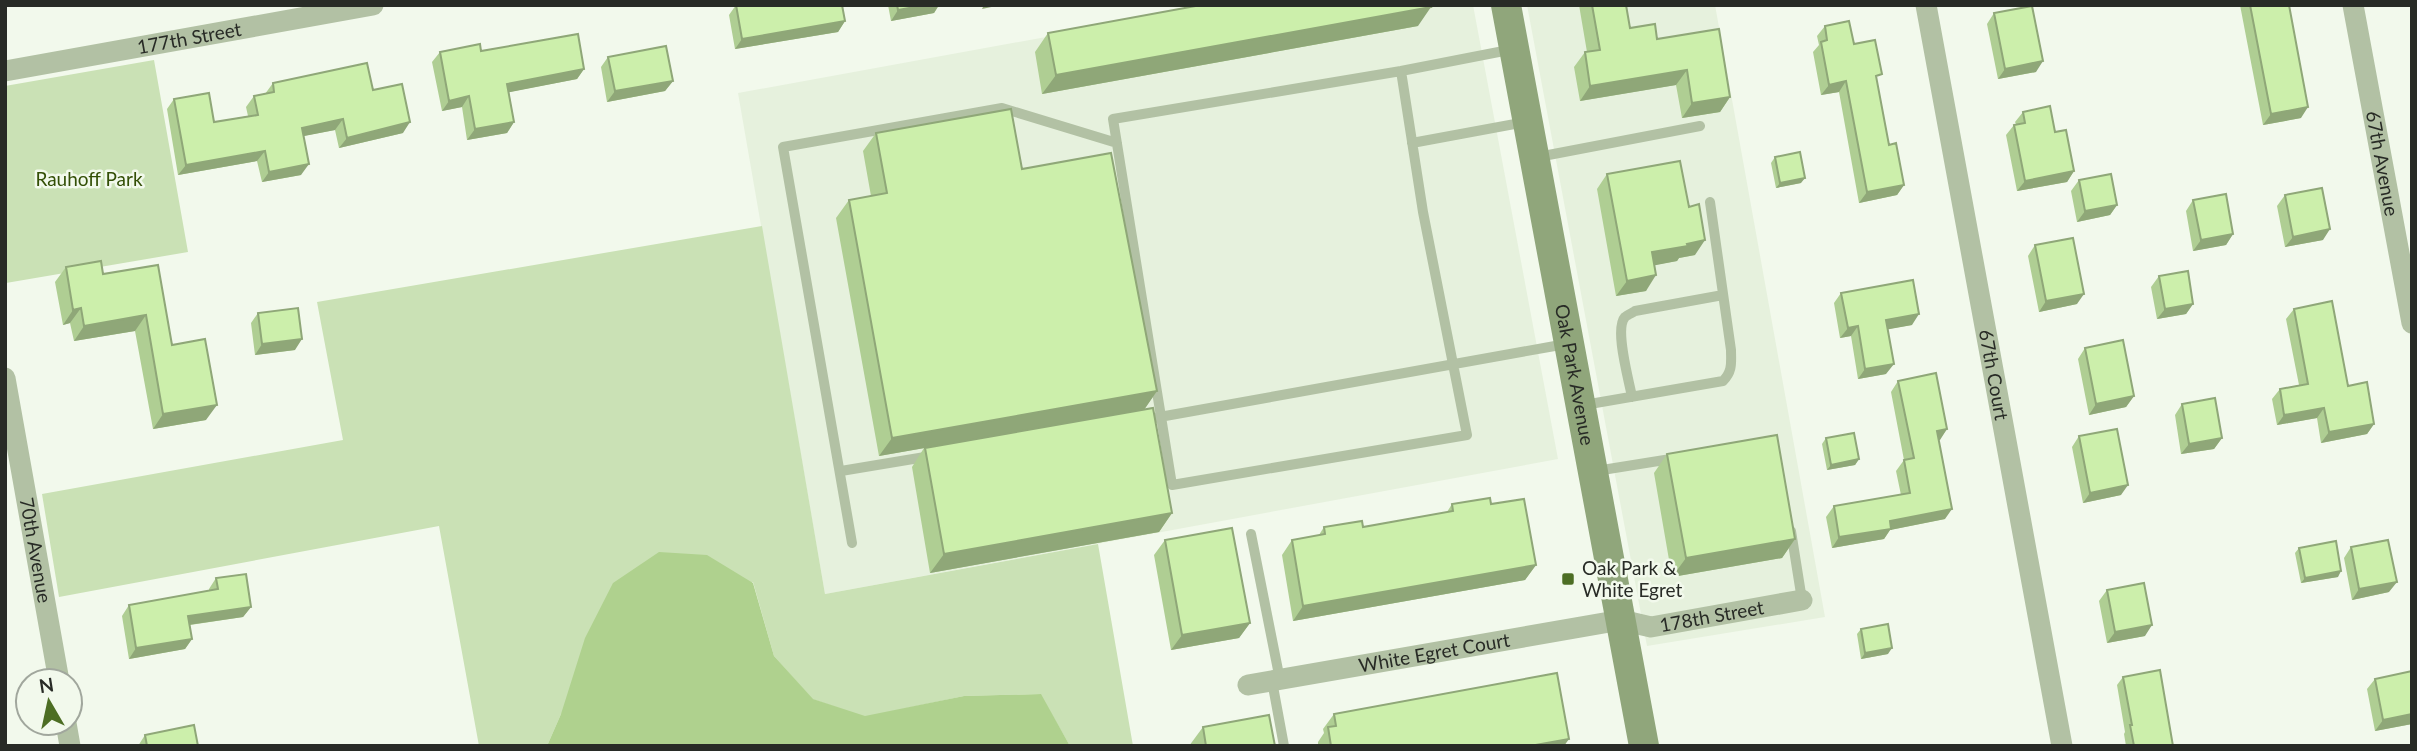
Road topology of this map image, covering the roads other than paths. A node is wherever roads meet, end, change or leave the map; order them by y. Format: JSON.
{"nodes":[{"id":1,"x":373,"y":5,"type":"edge"},
{"id":2,"x":1506,"y":5,"type":"edge"},
{"id":3,"x":1926,"y":5,"type":"edge"},
{"id":4,"x":2353,"y":5,"type":"edge"},
{"id":5,"x":1514,"y":49,"type":"junction"},
{"id":6,"x":5,"y":71,"type":"edge"},
{"id":7,"x":1401,"y":71,"type":"junction"},
{"id":8,"x":1528,"y":122,"type":"junction"},
{"id":9,"x":1700,"y":126,"type":"dead end"},
{"id":10,"x":1412,"y":142,"type":"junction"},
{"id":11,"x":1117,"y":143,"type":"junction"},
{"id":12,"x":1535,"y":158,"type":"junction"},
{"id":13,"x":1710,"y":202,"type":"dead end"},
{"id":14,"x":1723,"y":295,"type":"junction"},
{"id":15,"x":2412,"y":323,"type":"edge"},
{"id":16,"x":1569,"y":344,"type":"junction"},
{"id":17,"x":1452,"y":363,"type":"junction"},
{"id":18,"x":5,"y":378,"type":"edge"},
{"id":19,"x":1632,"y":397,"type":"junction"},
{"id":20,"x":1581,"y":406,"type":"junction"},
{"id":21,"x":1161,"y":417,"type":"junction"},
{"id":22,"x":1147,"y":419,"type":"edge"},
{"id":23,"x":947,"y":453,"type":"edge"},
{"id":24,"x":1686,"y":457,"type":"edge"},
{"id":25,"x":841,"y":471,"type":"junction"},
{"id":26,"x":1593,"y":472,"type":"junction"},
{"id":27,"x":1789,"y":521,"type":"edge"},
{"id":28,"x":1251,"y":534,"type":"dead end"},
{"id":29,"x":852,"y":543,"type":"dead end"},
{"id":30,"x":1802,"y":600,"type":"joint"},
{"id":31,"x":1621,"y":620,"type":"junction"},
{"id":32,"x":57,"y":667,"type":"edge"},
{"id":33,"x":1276,"y":680,"type":"junction"},
{"id":34,"x":1248,"y":685,"type":"dead end"},
{"id":35,"x":1284,"y":746,"type":"edge"},
{"id":36,"x":1644,"y":746,"type":"edge"},
{"id":37,"x":2062,"y":746,"type":"edge"}],
"edges":[{"from":1,"to":6,"type":"street","name":"177th Street"},
{"from":2,"to":5,"type":"street","name":"Oak Park Avenue"},
{"from":3,"to":37,"type":"street","name":"67th Court"},
{"from":4,"to":15,"type":"street","name":"67th Avenue"},
{"from":5,"to":7,"type":"lane"},
{"from":5,"to":8,"type":"street","name":"Oak Park Avenue"},
{"from":7,"to":10,"type":"lane"},
{"from":7,"to":11,"type":"lane"},
{"from":8,"to":10,"type":"lane"},
{"from":8,"to":12,"type":"street","name":"Oak Park Avenue"},
{"from":9,"to":12,"type":"lane"},
{"from":10,"to":17,"type":"lane"},
{"from":11,"to":21,"type":"lane"},
{"from":11,"to":25,"type":"lane"},
{"from":12,"to":16,"type":"street","name":"Oak Park Avenue"},
{"from":13,"to":14,"type":"lane"},
{"from":14,"to":19,"type":"lane"},
{"from":14,"to":19,"type":"lane"},
{"from":16,"to":17,"type":"lane"},
{"from":16,"to":20,"type":"street","name":"Oak Park Avenue"},
{"from":17,"to":21,"type":"lane"},
{"from":17,"to":21,"type":"lane"},
{"from":18,"to":32,"type":"street","name":"70th Avenue"},
{"from":19,"to":20,"type":"lane"},
{"from":20,"to":26,"type":"street","name":"Oak Park Avenue"},
{"from":21,"to":22,"type":"lane"},
{"from":23,"to":25,"type":"lane"},
{"from":24,"to":26,"type":"lane"},
{"from":25,"to":29,"type":"lane"},
{"from":26,"to":31,"type":"street","name":"Oak Park Avenue"},
{"from":27,"to":30,"type":"lane"},
{"from":28,"to":33,"type":"lane"},
{"from":30,"to":31,"type":"street","name":"178th Street"},
{"from":31,"to":33,"type":"street","name":"White Egret Court"},
{"from":31,"to":36,"type":"street","name":"Oak Park Avenue"},
{"from":33,"to":34,"type":"street","name":"White Egret Court"},
{"from":33,"to":35,"type":"lane"}]}
